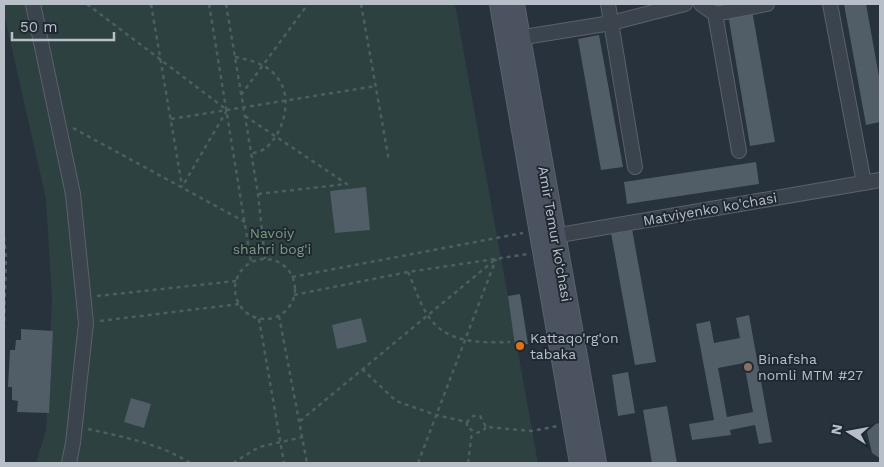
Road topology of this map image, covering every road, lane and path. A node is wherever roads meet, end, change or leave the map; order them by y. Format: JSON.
{"nodes":[{"id":1,"x":33,"y":4,"type":"edge"},
{"id":2,"x":87,"y":4,"type":"edge"},
{"id":3,"x":151,"y":4,"type":"edge"},
{"id":4,"x":209,"y":4,"type":"edge"},
{"id":5,"x":226,"y":4,"type":"edge"},
{"id":6,"x":308,"y":4,"type":"edge"},
{"id":7,"x":361,"y":4,"type":"edge"},
{"id":8,"x":500,"y":4,"type":"edge"},
{"id":9,"x":514,"y":4,"type":"edge"},
{"id":10,"x":608,"y":4,"type":"edge"},
{"id":11,"x":685,"y":4,"type":"edge"},
{"id":12,"x":701,"y":4,"type":"edge"},
{"id":13,"x":767,"y":4,"type":"edge"},
{"id":14,"x":830,"y":4,"type":"edge"},
{"id":15,"x":715,"y":14,"type":"junction"},
{"id":16,"x":611,"y":23,"type":"junction"},
{"id":17,"x":514,"y":39,"type":"junction"},
{"id":18,"x":235,"y":57,"type":"junction"},
{"id":19,"x":160,"y":58,"type":"junction"},
{"id":20,"x":263,"y":65,"type":"junction"},
{"id":21,"x":376,"y":86,"type":"junction"},
{"id":22,"x":241,"y":95,"type":"junction"},
{"id":23,"x":286,"y":101,"type":"junction"},
{"id":24,"x":244,"y":108,"type":"junction"},
{"id":25,"x":227,"y":110,"type":"junction"},
{"id":26,"x":245,"y":116,"type":"junction"},
{"id":27,"x":170,"y":119,"type":"junction"},
{"id":28,"x":58,"y":120,"type":"junction"},
{"id":29,"x":275,"y":136,"type":"junction"},
{"id":30,"x":739,"y":151,"type":"dead end"},
{"id":31,"x":251,"y":154,"type":"junction"},
{"id":32,"x":389,"y":161,"type":"dead end"},
{"id":33,"x":635,"y":167,"type":"dead end"},
{"id":34,"x":880,"y":180,"type":"edge"},
{"id":35,"x":864,"y":182,"type":"junction"},
{"id":36,"x":182,"y":187,"type":"junction"},
{"id":37,"x":258,"y":194,"type":"junction"},
{"id":38,"x":245,"y":222,"type":"junction"},
{"id":39,"x":4,"y":237,"type":"edge"},
{"id":40,"x":540,"y":240,"type":"junction"},
{"id":41,"x":265,"y":258,"type":"junction"},
{"id":42,"x":496,"y":258,"type":"junction"},
{"id":43,"x":251,"y":262,"type":"junction"},
{"id":44,"x":408,"y":272,"type":"junction"},
{"id":45,"x":292,"y":277,"type":"junction"},
{"id":46,"x":236,"y":281,"type":"junction"},
{"id":47,"x":294,"y":296,"type":"junction"},
{"id":48,"x":83,"y":297,"type":"junction"},
{"id":49,"x":239,"y":304,"type":"junction"},
{"id":50,"x":427,"y":315,"type":"junction"},
{"id":51,"x":279,"y":316,"type":"junction"},
{"id":52,"x":259,"y":319,"type":"junction"},
{"id":53,"x":86,"y":323,"type":"junction"},
{"id":54,"x":4,"y":328,"type":"edge"},
{"id":55,"x":465,"y":340,"type":"junction"},
{"id":56,"x":510,"y":342,"type":"dead end"},
{"id":57,"x":362,"y":369,"type":"junction"},
{"id":58,"x":436,"y":416,"type":"junction"},
{"id":59,"x":300,"y":421,"type":"junction"},
{"id":60,"x":467,"y":422,"type":"junction"},
{"id":61,"x":573,"y":423,"type":"junction"},
{"id":62,"x":75,"y":426,"type":"junction"},
{"id":63,"x":486,"y":427,"type":"junction"},
{"id":64,"x":472,"y":432,"type":"junction"},
{"id":65,"x":303,"y":437,"type":"junction"},
{"id":66,"x":281,"y":441,"type":"junction"},
{"id":67,"x":69,"y":463,"type":"edge"},
{"id":68,"x":190,"y":463,"type":"edge"},
{"id":69,"x":233,"y":463,"type":"edge"},
{"id":70,"x":284,"y":463,"type":"edge"},
{"id":71,"x":307,"y":463,"type":"edge"},
{"id":72,"x":418,"y":463,"type":"edge"},
{"id":73,"x":468,"y":463,"type":"edge"},
{"id":74,"x":580,"y":463,"type":"edge"},
{"id":75,"x":596,"y":463,"type":"edge"}],
"edges":[{"from":1,"to":28,"type":"street"},
{"from":2,"to":19,"type":"path"},
{"from":3,"to":19,"type":"path"},
{"from":4,"to":25,"type":"path"},
{"from":5,"to":18,"type":"path"},
{"from":6,"to":20,"type":"path"},
{"from":7,"to":21,"type":"path"},
{"from":8,"to":17,"type":"main road","name":"Amir Temur ko‘chasi"},
{"from":9,"to":17,"type":"main road","name":"Amir Temur ko‘chasi"},
{"from":10,"to":16,"type":"street"},
{"from":11,"to":16,"type":"street"},
{"from":12,"to":15,"type":"street"},
{"from":13,"to":15,"type":"street"},
{"from":14,"to":35,"type":"street"},
{"from":15,"to":30,"type":"street"},
{"from":16,"to":17,"type":"street"},
{"from":16,"to":33,"type":"street"},
{"from":17,"to":40,"type":"main road","name":"Amir Temur ko‘chasi"},
{"from":18,"to":20,"type":"path"},
{"from":18,"to":22,"type":"path"},
{"from":19,"to":25,"type":"path"},
{"from":19,"to":27,"type":"path"},
{"from":20,"to":22,"type":"path"},
{"from":20,"to":23,"type":"path"},
{"from":21,"to":23,"type":"path"},
{"from":21,"to":32,"type":"path"},
{"from":22,"to":24,"type":"path"},
{"from":23,"to":24,"type":"path"},
{"from":23,"to":29,"type":"path"},
{"from":24,"to":25,"type":"path"},
{"from":24,"to":26,"type":"path"},
{"from":25,"to":27,"type":"path"},
{"from":25,"to":36,"type":"path"},
{"from":25,"to":38,"type":"path"},
{"from":26,"to":29,"type":"path"},
{"from":26,"to":31,"type":"path"},
{"from":27,"to":36,"type":"path"},
{"from":28,"to":36,"type":"path"},
{"from":28,"to":48,"type":"street"},
{"from":29,"to":31,"type":"path"},
{"from":29,"to":37,"type":"path"},
{"from":31,"to":37,"type":"path"},
{"from":34,"to":35,"type":"street","name":"Matviyenko ko'chasi"},
{"from":35,"to":40,"type":"street","name":"Matviyenko ko'chasi"},
{"from":36,"to":38,"type":"path"},
{"from":37,"to":41,"type":"path"},
{"from":38,"to":43,"type":"path"},
{"from":39,"to":54,"type":"path"},
{"from":40,"to":42,"type":"path"},
{"from":40,"to":45,"type":"path"},
{"from":40,"to":61,"type":"main road","name":"Amir Temur ko‘chasi"},
{"from":40,"to":75,"type":"main road","name":"Amir Temur ko‘chasi"},
{"from":41,"to":43,"type":"path"},
{"from":41,"to":45,"type":"path"},
{"from":42,"to":44,"type":"path"},
{"from":42,"to":50,"type":"path"},
{"from":42,"to":55,"type":"path"},
{"from":43,"to":46,"type":"path"},
{"from":44,"to":47,"type":"path"},
{"from":44,"to":50,"type":"path"},
{"from":45,"to":47,"type":"path"},
{"from":46,"to":48,"type":"path"},
{"from":46,"to":49,"type":"path"},
{"from":47,"to":51,"type":"path"},
{"from":48,"to":53,"type":"street"},
{"from":49,"to":52,"type":"path"},
{"from":49,"to":53,"type":"path"},
{"from":50,"to":55,"type":"path"},
{"from":50,"to":57,"type":"path"},
{"from":51,"to":52,"type":"path"},
{"from":51,"to":59,"type":"path"},
{"from":52,"to":66,"type":"path"},
{"from":53,"to":62,"type":"street"},
{"from":55,"to":56,"type":"path"},
{"from":55,"to":58,"type":"path"},
{"from":57,"to":58,"type":"path"},
{"from":57,"to":59,"type":"path"},
{"from":58,"to":60,"type":"path"},
{"from":58,"to":72,"type":"path"},
{"from":59,"to":65,"type":"path"},
{"from":60,"to":63,"type":"path"},
{"from":60,"to":64,"type":"path"},
{"from":61,"to":63,"type":"path"},
{"from":61,"to":74,"type":"main road","name":"Amir Temur ko‘chasi"},
{"from":62,"to":67,"type":"street"},
{"from":62,"to":68,"type":"path"},
{"from":63,"to":64,"type":"path"},
{"from":64,"to":73,"type":"path"},
{"from":65,"to":66,"type":"path"},
{"from":65,"to":71,"type":"path"},
{"from":66,"to":69,"type":"path"},
{"from":66,"to":70,"type":"path"}]}
